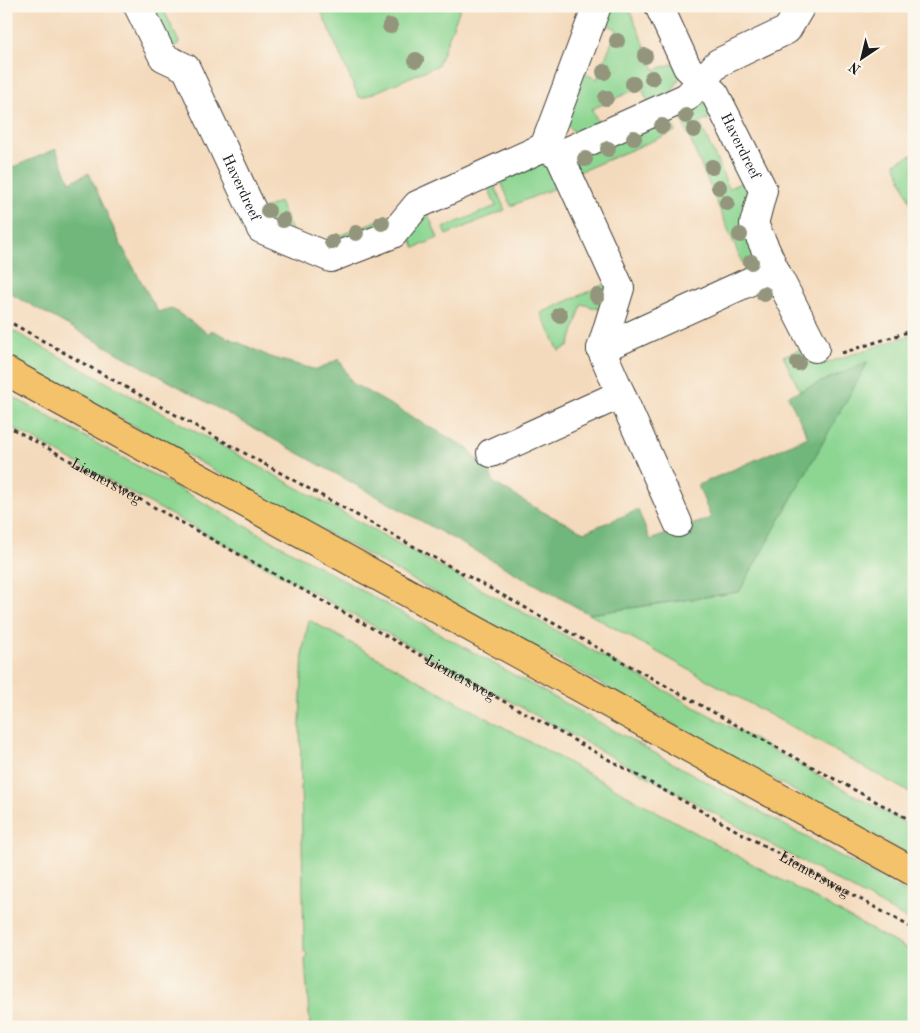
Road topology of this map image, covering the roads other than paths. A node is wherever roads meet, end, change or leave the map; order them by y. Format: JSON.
{"nodes":[{"id":1,"x":138,"y":6,"type":"edge"},
{"id":2,"x":597,"y":6,"type":"edge"},
{"id":3,"x":659,"y":6,"type":"edge"},
{"id":4,"x":801,"y":6,"type":"edge"},
{"id":5,"x":702,"y":81,"type":"junction"},
{"id":6,"x":551,"y":151,"type":"junction"},
{"id":7,"x":775,"y":270,"type":"junction"},
{"id":8,"x":814,"y":348,"type":"road end"},
{"id":9,"x":601,"y":349,"type":"junction"},
{"id":10,"x":6,"y":371,"type":"edge"},
{"id":11,"x":621,"y":394,"type":"junction"},
{"id":12,"x":491,"y":452,"type":"dead end"},
{"id":13,"x":678,"y":523,"type":"dead end"},
{"id":14,"x":914,"y":872,"type":"edge"}],
"edges":[{"from":1,"to":6,"type":"street","name":"Haverdreef"},
{"from":2,"to":6,"type":"street"},
{"from":3,"to":5,"type":"street","name":"Haverdreef"},
{"from":4,"to":5,"type":"street","name":"Haverdreef"},
{"from":5,"to":6,"type":"street","name":"Haverdreef"},
{"from":5,"to":7,"type":"street","name":"Haverdreef"},
{"from":6,"to":9,"type":"street"},
{"from":7,"to":8,"type":"street","name":"Haverdreef"},
{"from":7,"to":9,"type":"street"},
{"from":9,"to":11,"type":"street"},
{"from":10,"to":14,"type":"main road"},
{"from":11,"to":12,"type":"street"},
{"from":11,"to":13,"type":"street"}]}
